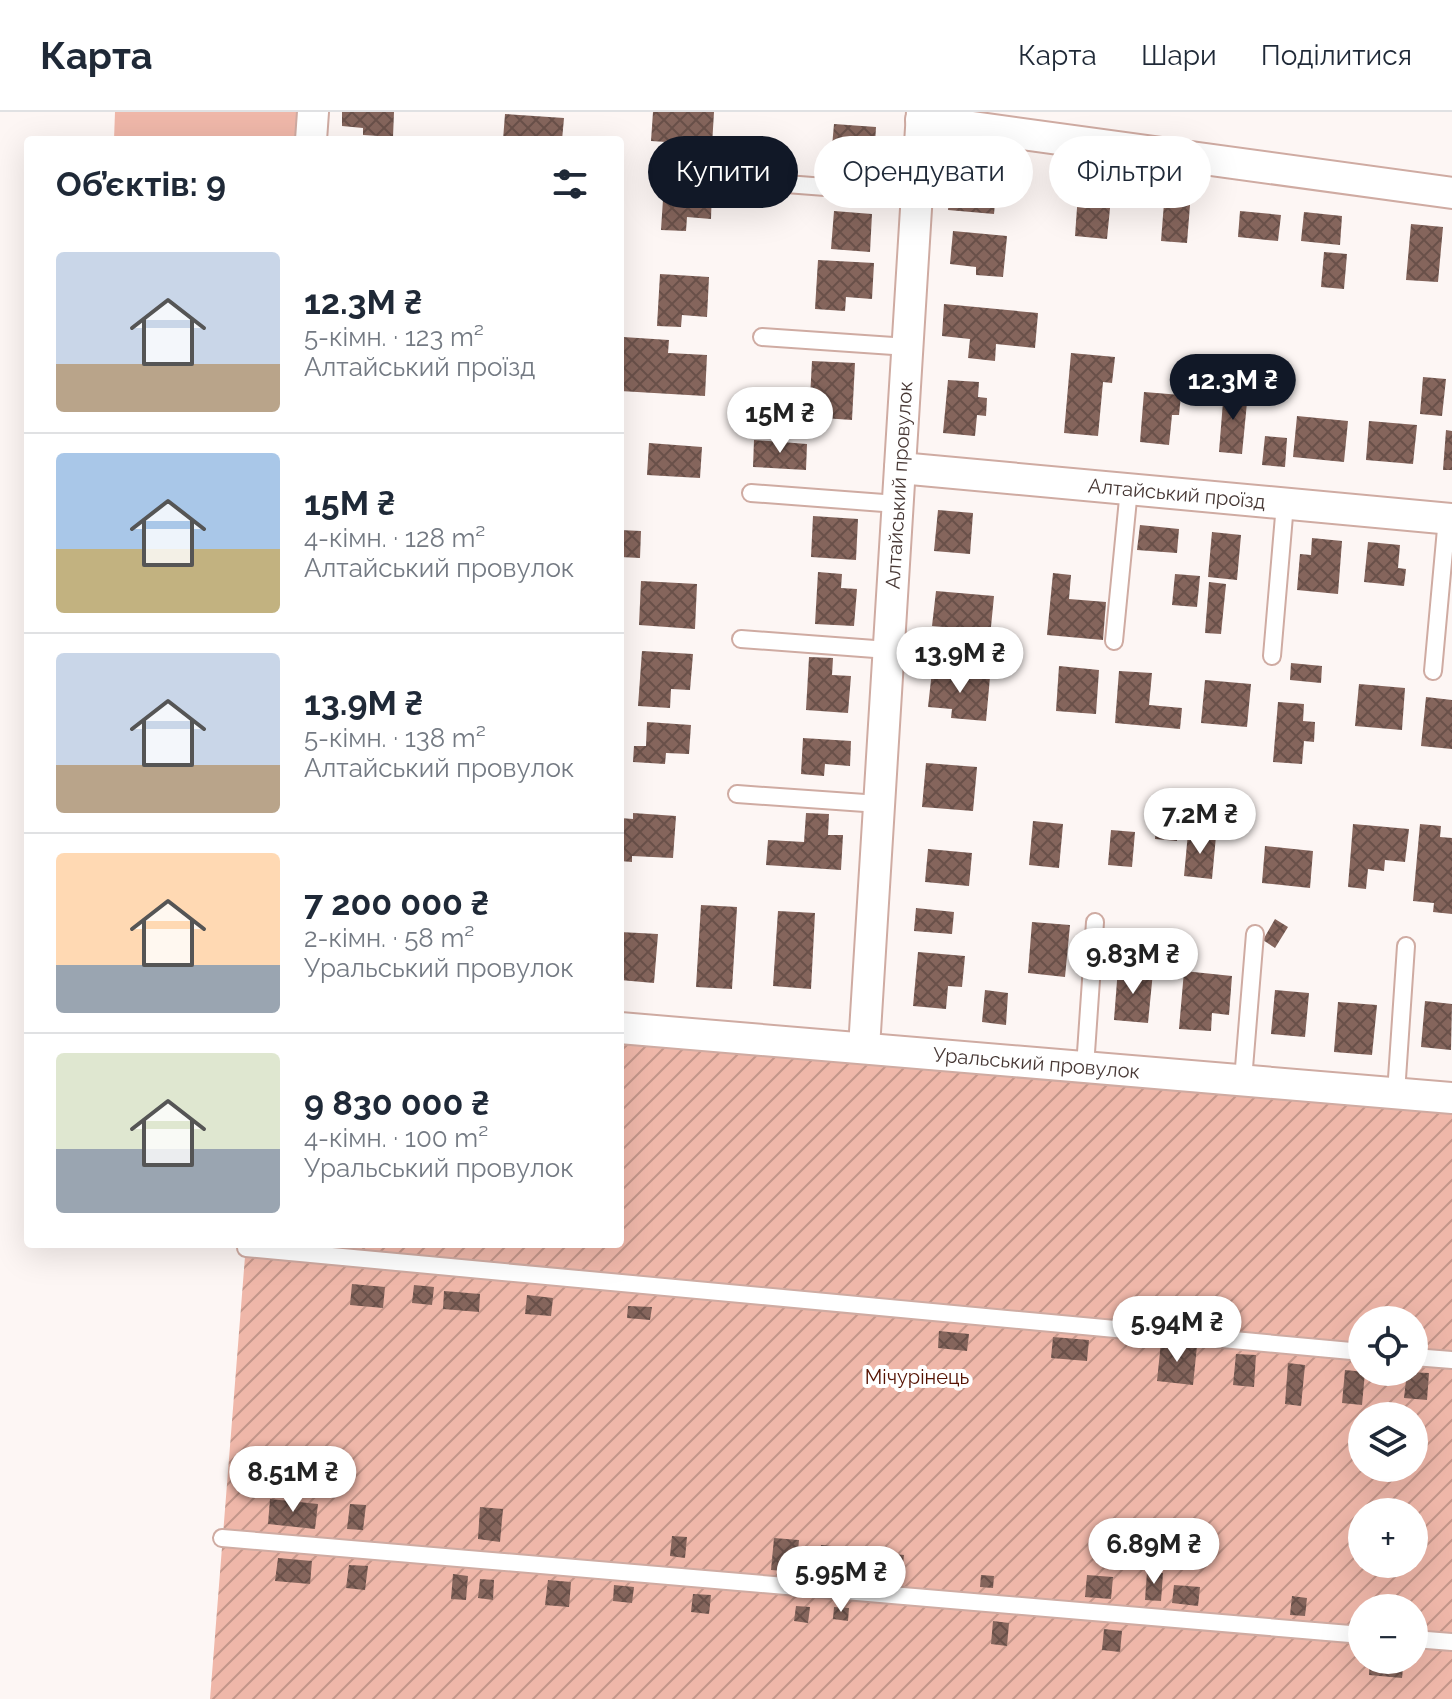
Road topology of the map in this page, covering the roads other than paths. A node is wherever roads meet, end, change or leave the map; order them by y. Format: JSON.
{"nodes":[{"id":1,"x":313,"y":112,"type":"edge"},
{"id":2,"x":922,"y":116,"type":"edge"},
{"id":3,"x":311,"y":136,"type":"edge"},
{"id":4,"x":921,"y":136,"type":"edge"},
{"id":5,"x":1452,"y":193,"type":"edge"},
{"id":6,"x":916,"y":208,"type":"edge"},
{"id":7,"x":762,"y":337,"type":"dead end"},
{"id":8,"x":908,"y":347,"type":"junction"},
{"id":9,"x":900,"y":468,"type":"junction"},
{"id":10,"x":1129,"y":489,"type":"junction"},
{"id":11,"x":751,"y":493,"type":"dead end"},
{"id":12,"x":897,"y":504,"type":"junction"},
{"id":13,"x":1285,"y":504,"type":"junction"},
{"id":14,"x":1450,"y":519,"type":"edge"},
{"id":15,"x":741,"y":639,"type":"dead end"},
{"id":16,"x":1114,"y":641,"type":"dead end"},
{"id":17,"x":888,"y":650,"type":"junction"},
{"id":18,"x":1272,"y":656,"type":"dead end"},
{"id":19,"x":1433,"y":671,"type":"dead end"},
{"id":20,"x":737,"y":794,"type":"dead end"},
{"id":21,"x":879,"y":804,"type":"junction"},
{"id":22,"x":1095,"y":922,"type":"dead end"},
{"id":23,"x":1255,"y":934,"type":"dead end"},
{"id":24,"x":1406,"y":946,"type":"dead end"},
{"id":25,"x":624,"y":1028,"type":"edge"},
{"id":26,"x":864,"y":1048,"type":"junction"},
{"id":27,"x":1085,"y":1067,"type":"junction"},
{"id":28,"x":1243,"y":1080,"type":"junction"},
{"id":29,"x":1396,"y":1093,"type":"junction"},
{"id":30,"x":1452,"y":1098,"type":"edge"},
{"id":31,"x":246,"y":1248,"type":"dead end"},
{"id":32,"x":1348,"y":1351,"type":"edge"},
{"id":33,"x":1428,"y":1358,"type":"edge"},
{"id":34,"x":1452,"y":1360,"type":"edge"},
{"id":35,"x":222,"y":1538,"type":"dead end"},
{"id":36,"x":1348,"y":1634,"type":"edge"},
{"id":37,"x":1428,"y":1640,"type":"edge"},
{"id":38,"x":1452,"y":1642,"type":"edge"}],
"edges":[{"from":1,"to":3,"type":"street"},
{"from":2,"to":4,"type":"street","name":"Алтайський провулок"},
{"from":2,"to":5,"type":"street"},
{"from":6,"to":8,"type":"street","name":"Алтайський провулок"},
{"from":7,"to":8,"type":"lane"},
{"from":8,"to":9,"type":"street","name":"Алтайський провулок"},
{"from":9,"to":10,"type":"street","name":"Алтайський проїзд"},
{"from":9,"to":12,"type":"street","name":"Алтайський провулок"},
{"from":10,"to":13,"type":"street","name":"Алтайський проїзд"},
{"from":10,"to":16,"type":"lane"},
{"from":11,"to":12,"type":"lane"},
{"from":12,"to":17,"type":"street","name":"Алтайський провулок"},
{"from":13,"to":14,"type":"street","name":"Алтайський проїзд"},
{"from":13,"to":18,"type":"lane"},
{"from":14,"to":19,"type":"lane"},
{"from":15,"to":17,"type":"lane"},
{"from":17,"to":21,"type":"street","name":"Алтайський провулок"},
{"from":20,"to":21,"type":"lane"},
{"from":21,"to":26,"type":"street","name":"Алтайський провулок"},
{"from":22,"to":27,"type":"lane"},
{"from":23,"to":28,"type":"lane"},
{"from":24,"to":29,"type":"lane"},
{"from":25,"to":26,"type":"street","name":"Уральський провулок"},
{"from":26,"to":27,"type":"street","name":"Уральський провулок"},
{"from":27,"to":28,"type":"street","name":"Уральський провулок"},
{"from":28,"to":29,"type":"street","name":"Уральський провулок"},
{"from":29,"to":30,"type":"street","name":"Уральський провулок"},
{"from":31,"to":32,"type":"lane"},
{"from":33,"to":34,"type":"lane"},
{"from":35,"to":36,"type":"lane"},
{"from":37,"to":38,"type":"lane"}]}
